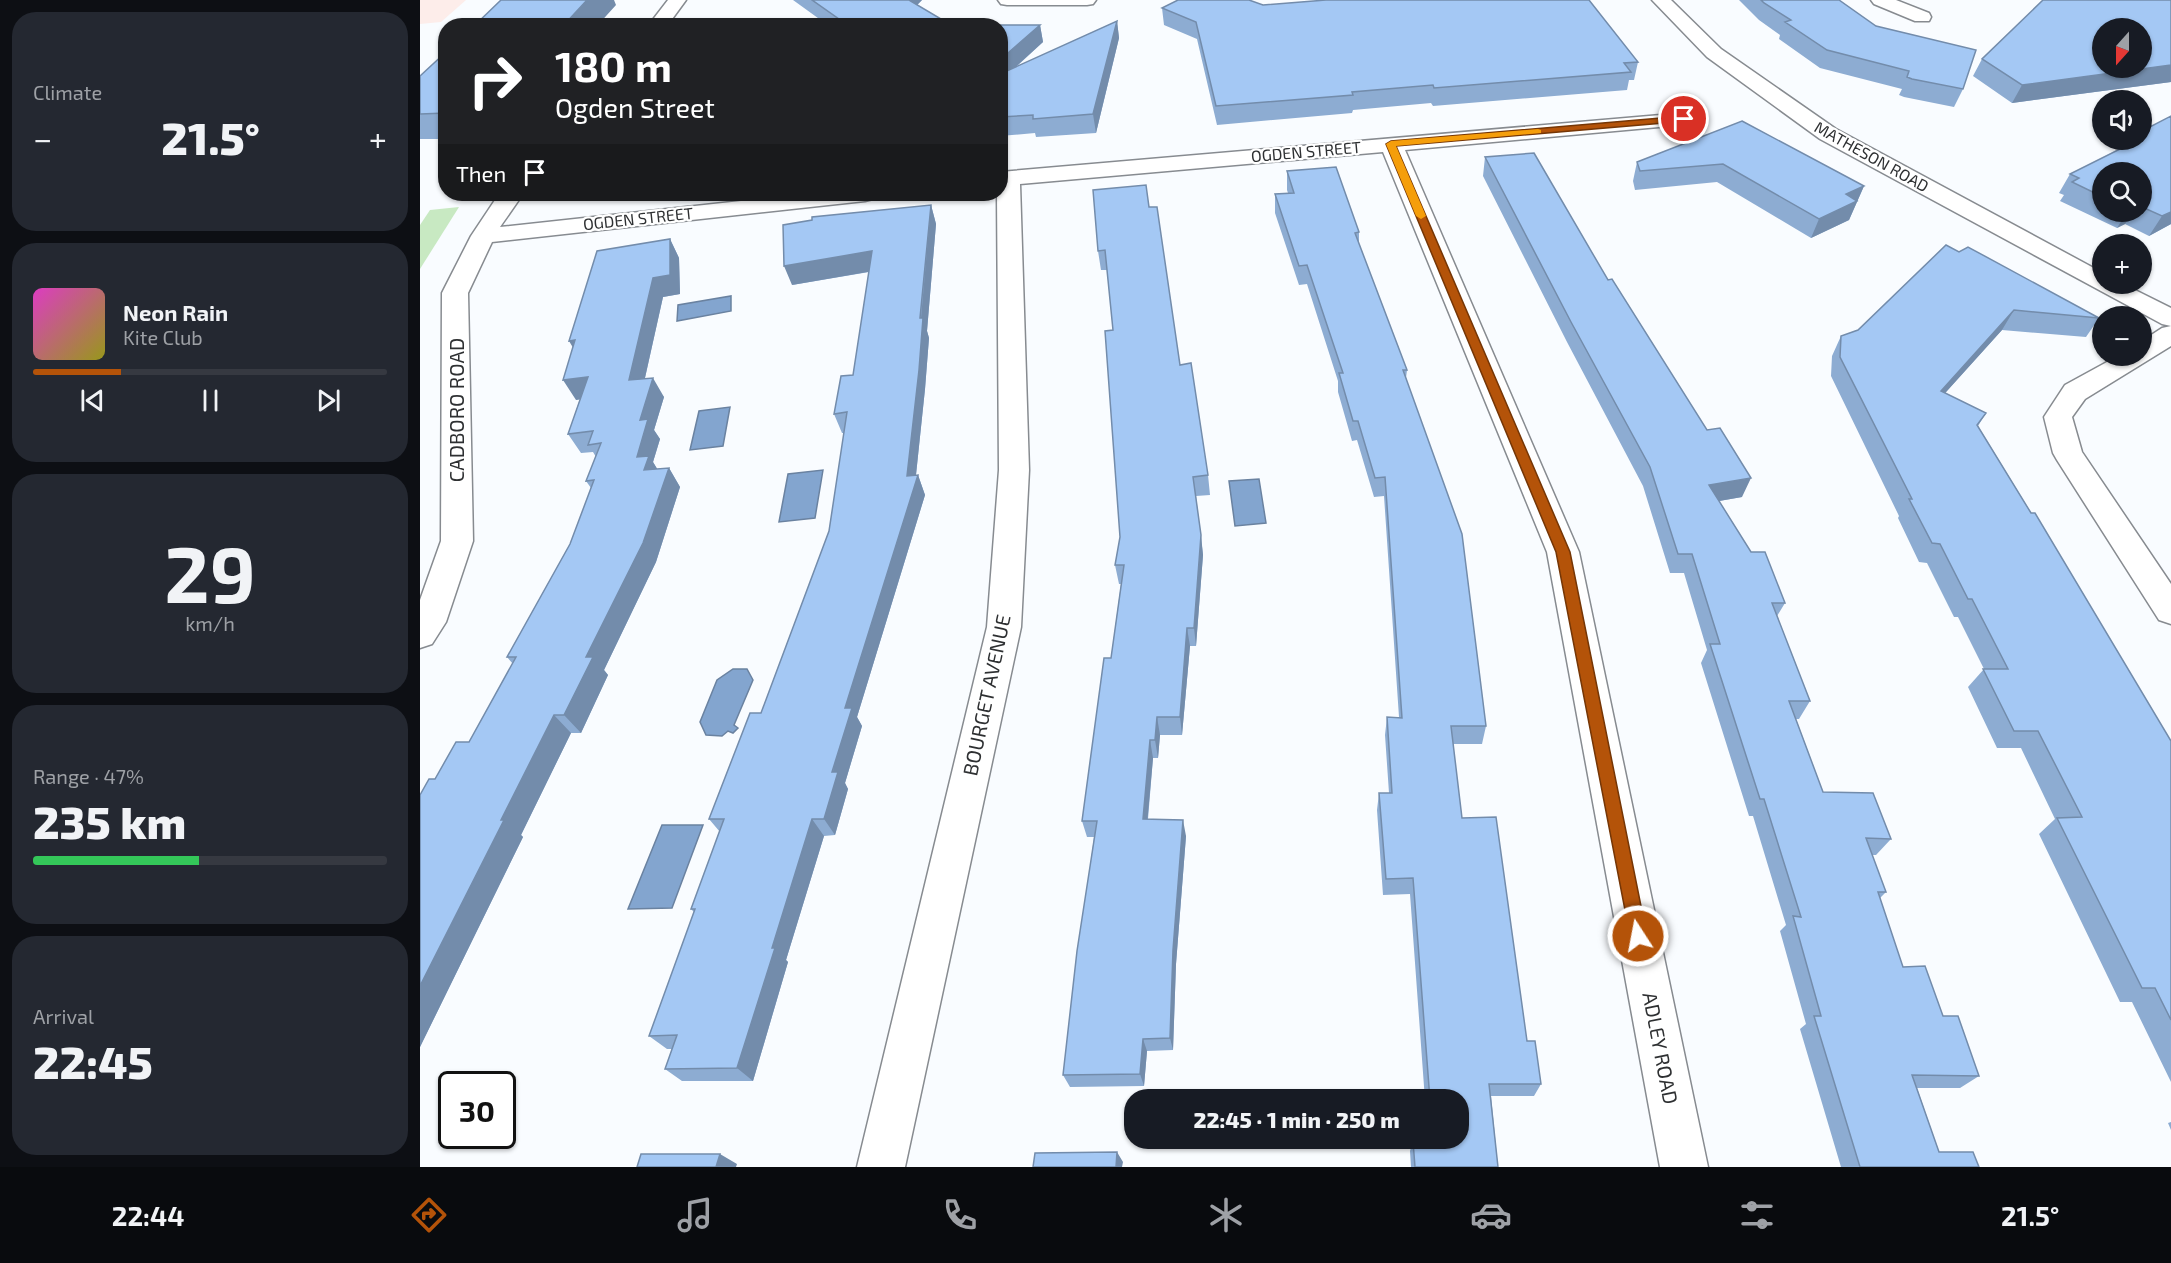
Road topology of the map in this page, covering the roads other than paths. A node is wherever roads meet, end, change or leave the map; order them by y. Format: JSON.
{"nodes":[{"id":1,"x":677,"y":0,"type":"edge"},
{"id":2,"x":1007,"y":0,"type":"edge"},
{"id":3,"x":1087,"y":0,"type":"edge"},
{"id":4,"x":1661,"y":0,"type":"edge"},
{"id":5,"x":1880,"y":0,"type":"edge"},
{"id":6,"x":1922,"y":17,"type":"dead end"},
{"id":7,"x":663,"y":18,"type":"edge"},
{"id":8,"x":1684,"y":119,"type":"dead end"},
{"id":9,"x":1391,"y":144,"type":"junction"},
{"id":10,"x":1008,"y":178,"type":"edge"},
{"id":11,"x":505,"y":201,"type":"edge"},
{"id":12,"x":801,"y":201,"type":"edge"},
{"id":13,"x":1005,"y":201,"type":"edge"},
{"id":14,"x":483,"y":236,"type":"junction"},
{"id":15,"x":2092,"y":277,"type":"edge"},
{"id":16,"x":2125,"y":294,"type":"edge"},
{"id":17,"x":2171,"y":318,"type":"edge"},
{"id":18,"x":2171,"y":334,"type":"edge"},
{"id":19,"x":2152,"y":346,"type":"edge"},
{"id":20,"x":2120,"y":366,"type":"edge"},
{"id":21,"x":2171,"y":611,"type":"edge"},
{"id":22,"x":420,"y":634,"type":"edge"},
{"id":23,"x":881,"y":1167,"type":"edge"},
{"id":24,"x":1684,"y":1167,"type":"edge"}],
"edges":[{"from":1,"to":7,"type":"street"},
{"from":2,"to":3,"type":"street"},
{"from":4,"to":15,"type":"street","name":"MATHESON ROAD"},
{"from":5,"to":6,"type":"street"},
{"from":8,"to":9,"type":"street","name":"OGDEN STREET"},
{"from":9,"to":10,"type":"street","name":"OGDEN STREET"},
{"from":9,"to":24,"type":"street","name":"ADLEY ROAD"},
{"from":11,"to":14,"type":"street","name":"CADBORO ROAD"},
{"from":12,"to":14,"type":"street","name":"OGDEN STREET"},
{"from":13,"to":23,"type":"street","name":"BOURGET AVENUE"},
{"from":14,"to":22,"type":"street","name":"CADBORO ROAD"},
{"from":16,"to":17,"type":"street","name":"MATHESON ROAD"},
{"from":18,"to":19,"type":"street"},
{"from":20,"to":21,"type":"street"}]}
